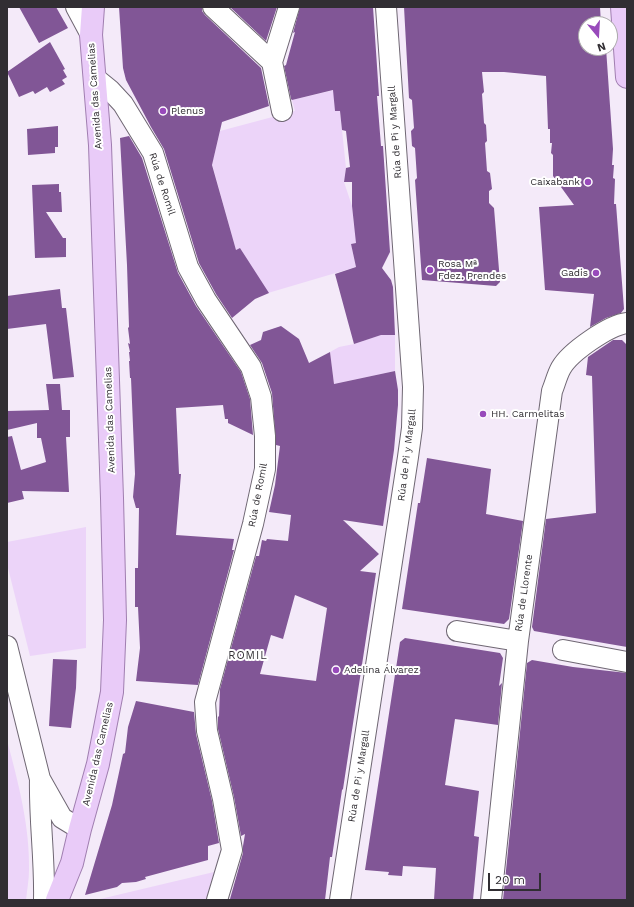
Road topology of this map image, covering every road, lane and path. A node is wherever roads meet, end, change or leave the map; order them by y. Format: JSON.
{"nodes":[{"id":1,"x":76,"y":7,"type":"edge"},
{"id":2,"x":93,"y":7,"type":"edge"},
{"id":3,"x":213,"y":7,"type":"edge"},
{"id":4,"x":289,"y":7,"type":"edge"},
{"id":5,"x":386,"y":7,"type":"edge"},
{"id":6,"x":622,"y":7,"type":"edge"},
{"id":7,"x":91,"y":35,"type":"junction"},
{"id":8,"x":272,"y":62,"type":"junction"},
{"id":9,"x":94,"y":77,"type":"junction"},
{"id":10,"x":627,"y":77,"type":"edge"},
{"id":11,"x":282,"y":111,"type":"dead end"},
{"id":12,"x":627,"y":323,"type":"edge"},
{"id":13,"x":457,"y":631,"type":"dead end"},
{"id":14,"x":518,"y":641,"type":"junction"},
{"id":15,"x":7,"y":646,"type":"edge"},
{"id":16,"x":563,"y":650,"type":"dead end"},
{"id":17,"x":627,"y":662,"type":"edge"},
{"id":18,"x":40,"y":779,"type":"junction"},
{"id":19,"x":80,"y":829,"type":"junction"},
{"id":20,"x":44,"y":900,"type":"edge"},
{"id":21,"x":57,"y":900,"type":"edge"},
{"id":22,"x":216,"y":900,"type":"edge"},
{"id":23,"x":340,"y":900,"type":"edge"},
{"id":24,"x":491,"y":900,"type":"edge"}],
"edges":[{"from":1,"to":7,"type":"street"},
{"from":2,"to":7,"type":"main road","name":"Avenida das Camelias"},
{"from":3,"to":8,"type":"street"},
{"from":4,"to":8,"type":"street"},
{"from":5,"to":23,"type":"street","name":"Rúa de Pi y Margall"},
{"from":6,"to":10,"type":"main road"},
{"from":7,"to":9,"type":"main road","name":"Avenida das Camelias"},
{"from":8,"to":11,"type":"street"},
{"from":9,"to":19,"type":"main road","name":"Avenida das Camelias"},
{"from":9,"to":22,"type":"street","name":"Rúa de Romil"},
{"from":12,"to":14,"type":"street","name":"Rúa de Llorente"},
{"from":13,"to":14,"type":"street"},
{"from":14,"to":24,"type":"street","name":"Rúa de Llorente"},
{"from":15,"to":18,"type":"street"},
{"from":16,"to":17,"type":"street"},
{"from":18,"to":19,"type":"street"},
{"from":18,"to":20,"type":"street"},
{"from":19,"to":20,"type":"main road","name":"Avenida das Camelias"},
{"from":19,"to":21,"type":"main road","name":"Avenida das Camelias"}]}
